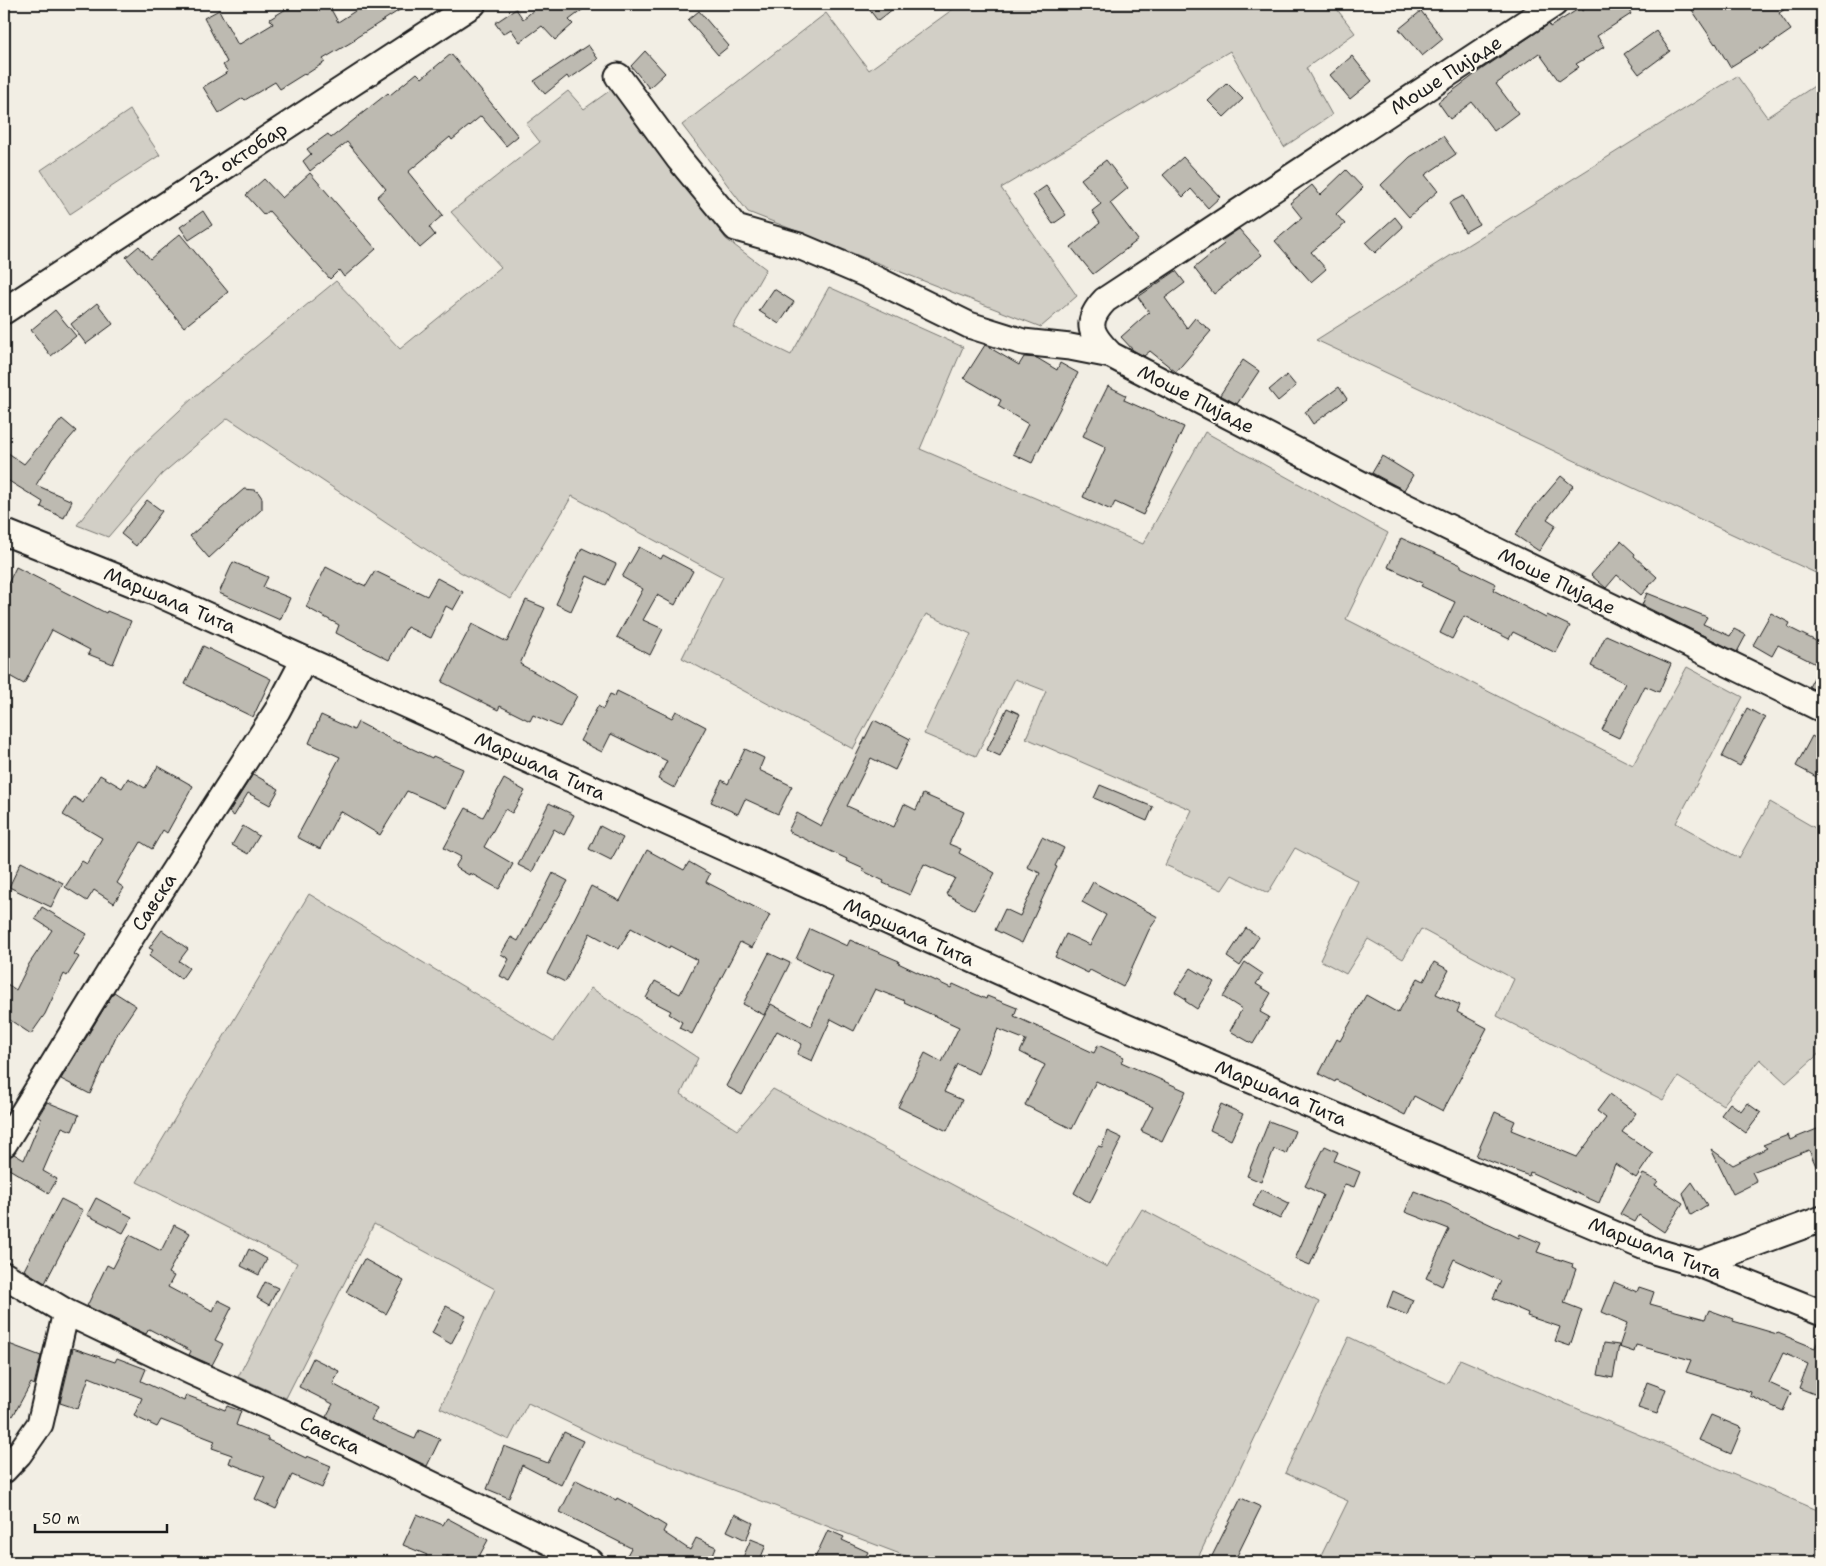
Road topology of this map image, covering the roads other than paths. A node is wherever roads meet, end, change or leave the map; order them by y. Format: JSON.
{"nodes":[{"id":1,"x":473,"y":4,"type":"edge"},
{"id":2,"x":1554,"y":4,"type":"edge"},
{"id":3,"x":618,"y":76,"type":"dead end"},
{"id":4,"x":4,"y":311,"type":"edge"},
{"id":5,"x":1111,"y":355,"type":"junction"},
{"id":6,"x":4,"y":532,"type":"edge"},
{"id":7,"x":304,"y":660,"type":"junction"},
{"id":8,"x":1822,"y":709,"type":"edge"},
{"id":9,"x":4,"y":1144,"type":"edge"},
{"id":10,"x":1822,"y":1219,"type":"edge"},
{"id":11,"x":1699,"y":1264,"type":"junction"},
{"id":12,"x":4,"y":1275,"type":"edge"},
{"id":13,"x":66,"y":1312,"type":"junction"},
{"id":14,"x":1822,"y":1313,"type":"edge"},
{"id":15,"x":4,"y":1470,"type":"edge"},
{"id":16,"x":591,"y":1562,"type":"edge"}],
"edges":[{"from":1,"to":4,"type":"street","name":"23. октобар"},
{"from":2,"to":5,"type":"street","name":"Моше Пијаде"},
{"from":3,"to":5,"type":"street"},
{"from":5,"to":8,"type":"street","name":"Моше Пијаде"},
{"from":6,"to":7,"type":"street","name":"Маршала Тита"},
{"from":7,"to":9,"type":"street","name":"Савска"},
{"from":7,"to":11,"type":"street","name":"Маршала Тита"},
{"from":10,"to":11,"type":"street"},
{"from":11,"to":14,"type":"street","name":"Маршала Тита"},
{"from":12,"to":13,"type":"street","name":"Савска"},
{"from":13,"to":15,"type":"street"},
{"from":13,"to":16,"type":"street","name":"Савска"}]}
